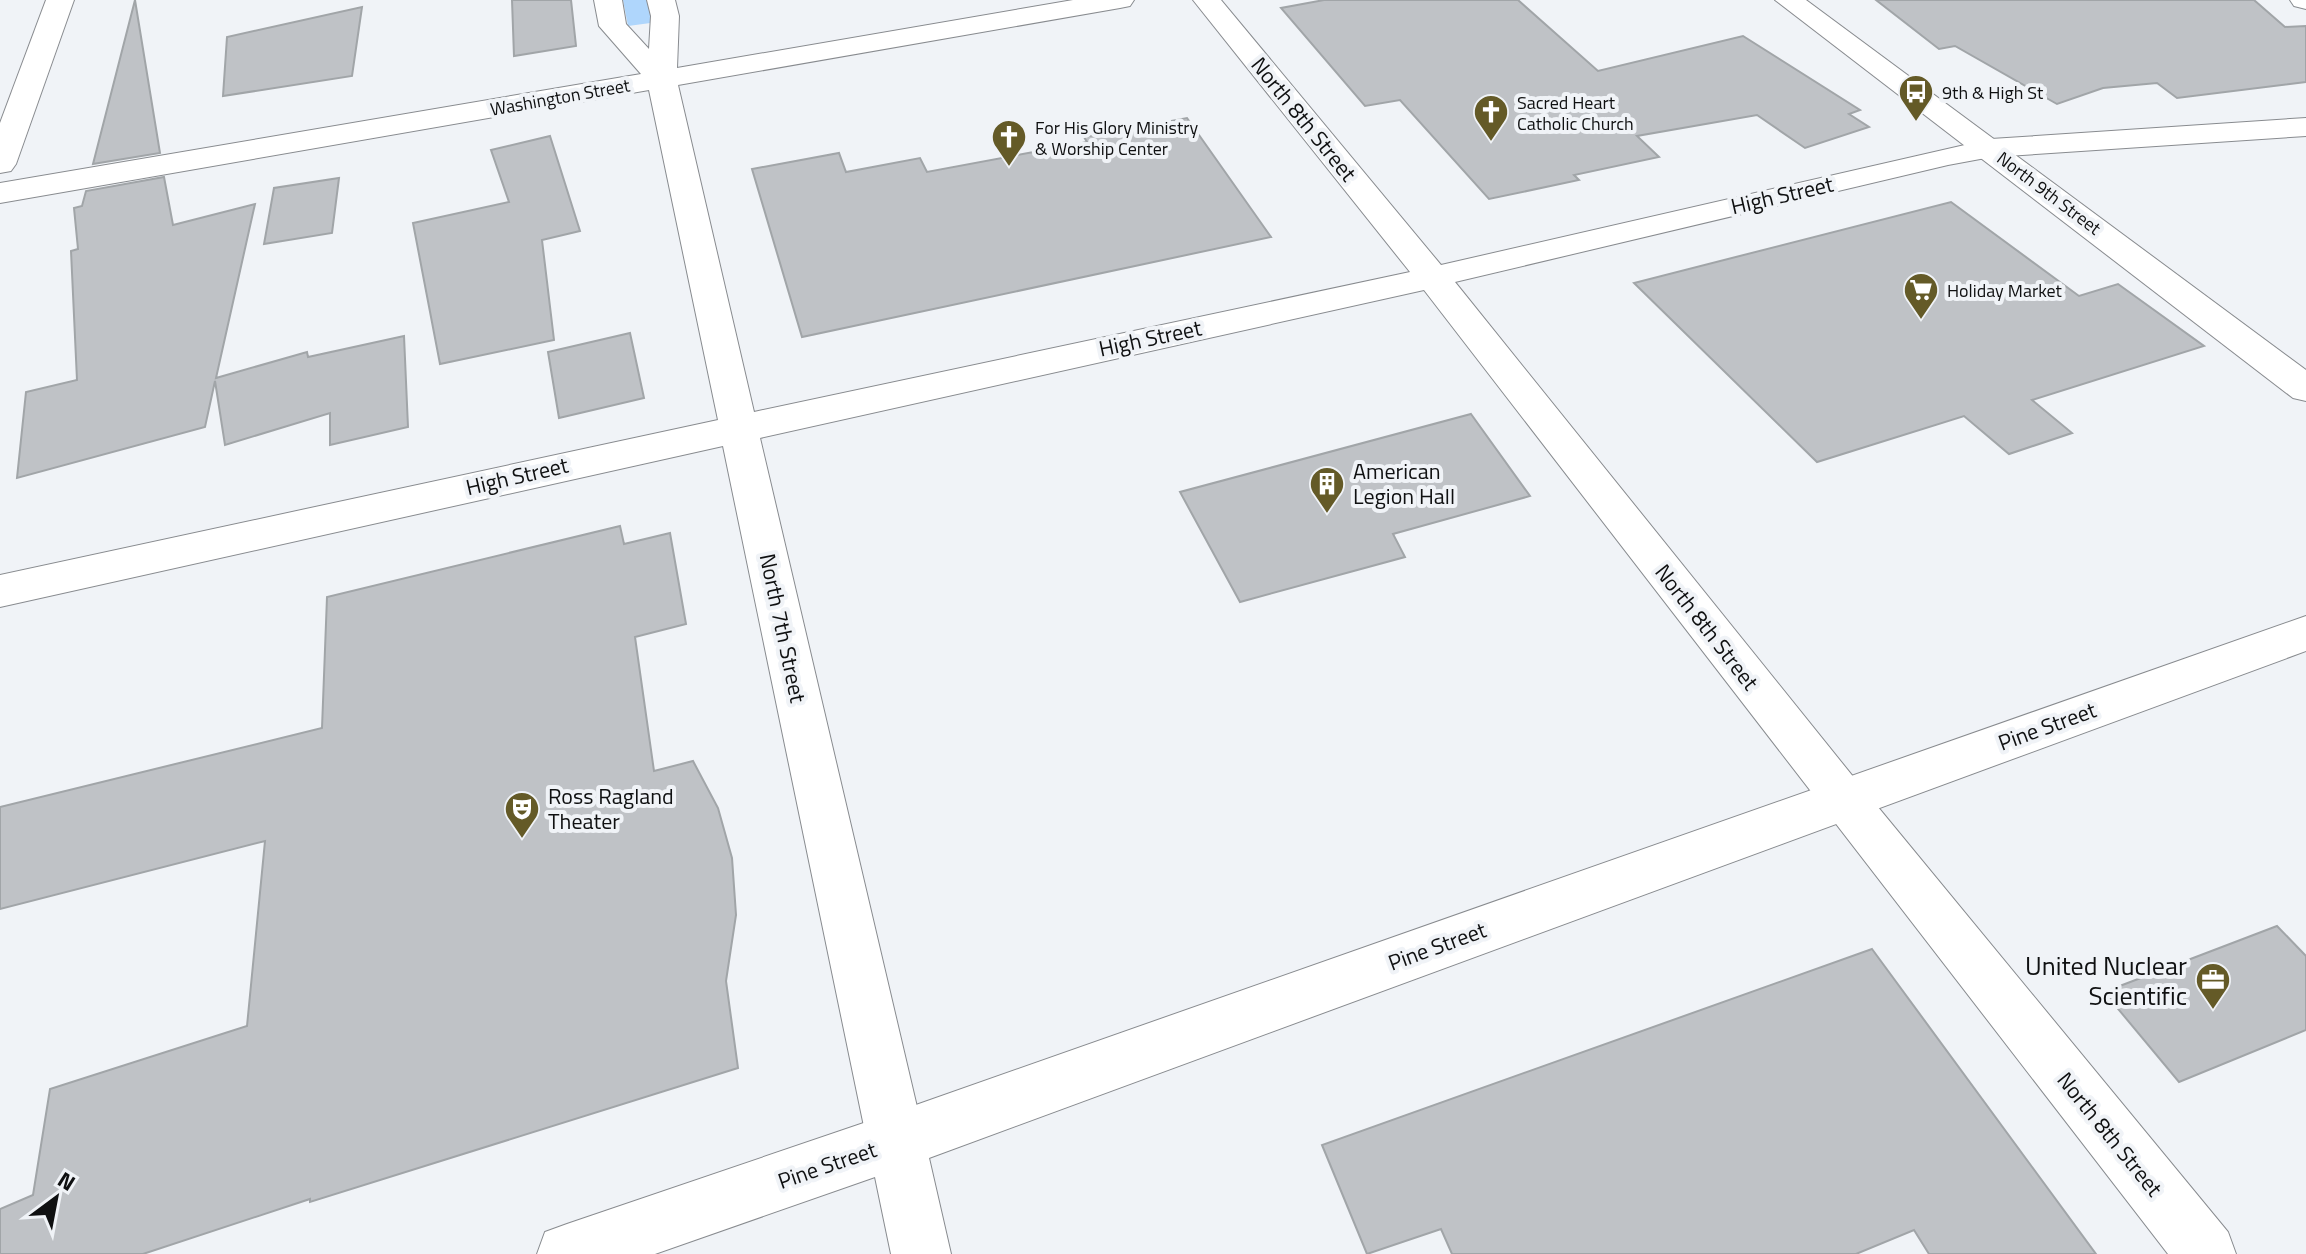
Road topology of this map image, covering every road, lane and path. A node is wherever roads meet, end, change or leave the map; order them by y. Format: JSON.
{"nodes":[{"id":1,"x":60,"y":0,"type":"edge"},
{"id":2,"x":608,"y":0,"type":"edge"},
{"id":3,"x":661,"y":0,"type":"edge"},
{"id":4,"x":1120,"y":0,"type":"edge"},
{"id":5,"x":1207,"y":0,"type":"edge"},
{"id":6,"x":1789,"y":0,"type":"edge"},
{"id":7,"x":662,"y":80,"type":"junction"},
{"id":8,"x":2306,"y":127,"type":"edge"},
{"id":9,"x":1991,"y":148,"type":"junction"},
{"id":10,"x":0,"y":164,"type":"edge"},
{"id":11,"x":0,"y":193,"type":"edge"},
{"id":12,"x":1433,"y":277,"type":"junction"},
{"id":13,"x":2306,"y":389,"type":"edge"},
{"id":14,"x":739,"y":427,"type":"junction"},
{"id":15,"x":0,"y":591,"type":"edge"},
{"id":16,"x":2306,"y":633,"type":"edge"},
{"id":17,"x":1842,"y":799,"type":"junction"},
{"id":18,"x":896,"y":1141,"type":"junction"},
{"id":19,"x":567,"y":1254,"type":"edge"},
{"id":20,"x":921,"y":1254,"type":"edge"},
{"id":21,"x":2206,"y":1254,"type":"edge"}],
"edges":[{"from":1,"to":10,"type":"street"},
{"from":2,"to":7,"type":"street"},
{"from":3,"to":7,"type":"street","name":"North 7th Street"},
{"from":4,"to":7,"type":"street","name":"Washington Street"},
{"from":5,"to":12,"type":"street","name":"North 8th Street"},
{"from":6,"to":9,"type":"street","name":"North 9th Street"},
{"from":7,"to":11,"type":"street","name":"Washington Street"},
{"from":7,"to":14,"type":"street","name":"North 7th Street"},
{"from":8,"to":9,"type":"street","name":"High Street"},
{"from":9,"to":12,"type":"street","name":"High Street"},
{"from":9,"to":13,"type":"street","name":"North 9th Street"},
{"from":12,"to":14,"type":"street","name":"High Street"},
{"from":12,"to":17,"type":"street","name":"North 8th Street"},
{"from":14,"to":15,"type":"street","name":"High Street"},
{"from":14,"to":18,"type":"street","name":"North 7th Street"},
{"from":16,"to":17,"type":"street","name":"Pine Street"},
{"from":17,"to":18,"type":"street","name":"Pine Street"},
{"from":17,"to":21,"type":"street","name":"North 8th Street"},
{"from":18,"to":19,"type":"street","name":"Pine Street"},
{"from":18,"to":20,"type":"street","name":"North 7th Street"}]}
